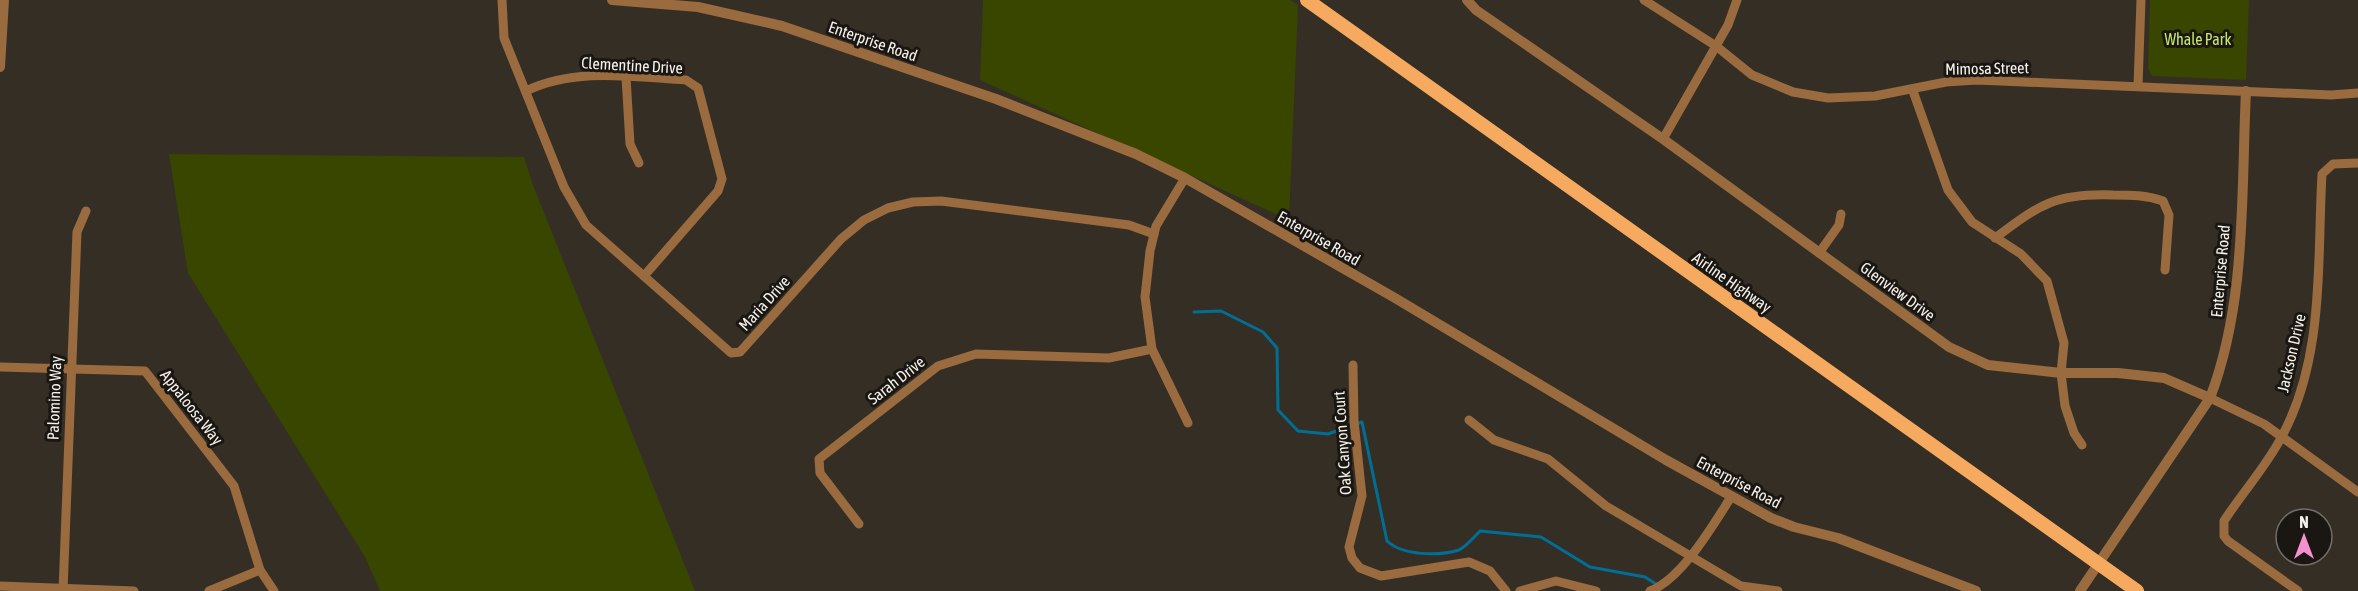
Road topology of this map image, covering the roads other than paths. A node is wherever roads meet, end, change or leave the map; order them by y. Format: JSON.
{"nodes":[{"id":1,"x":4,"y":0,"type":"edge"},
{"id":2,"x":502,"y":0,"type":"edge"},
{"id":3,"x":612,"y":0,"type":"edge"},
{"id":4,"x":1307,"y":0,"type":"edge"},
{"id":5,"x":1467,"y":0,"type":"edge"},
{"id":6,"x":1644,"y":0,"type":"edge"},
{"id":7,"x":1737,"y":0,"type":"edge"},
{"id":8,"x":2141,"y":0,"type":"edge"},
{"id":9,"x":1716,"y":46,"type":"junction"},
{"id":10,"x":0,"y":67,"type":"edge"},
{"id":11,"x":626,"y":77,"type":"junction"},
{"id":12,"x":2138,"y":86,"type":"junction"},
{"id":13,"x":526,"y":91,"type":"junction"},
{"id":14,"x":1913,"y":91,"type":"junction"},
{"id":15,"x":2246,"y":91,"type":"junction"},
{"id":16,"x":2358,"y":93,"type":"edge"},
{"id":17,"x":1663,"y":139,"type":"junction"},
{"id":18,"x":639,"y":163,"type":"dead end"},
{"id":19,"x":2358,"y":163,"type":"edge"},
{"id":20,"x":1185,"y":178,"type":"junction"},
{"id":21,"x":86,"y":211,"type":"dead end"},
{"id":22,"x":1841,"y":214,"type":"dead end"},
{"id":23,"x":1154,"y":234,"type":"junction"},
{"id":24,"x":1995,"y":238,"type":"junction"},
{"id":25,"x":1819,"y":253,"type":"junction"},
{"id":26,"x":2165,"y":270,"type":"dead end"},
{"id":27,"x":644,"y":276,"type":"junction"},
{"id":28,"x":1152,"y":349,"type":"junction"},
{"id":29,"x":1353,"y":365,"type":"dead end"},
{"id":30,"x":0,"y":367,"type":"edge"},
{"id":31,"x":70,"y":368,"type":"junction"},
{"id":32,"x":2061,"y":373,"type":"junction"},
{"id":33,"x":2210,"y":398,"type":"junction"},
{"id":34,"x":1469,"y":420,"type":"dead end"},
{"id":35,"x":1188,"y":423,"type":"dead end"},
{"id":36,"x":2282,"y":438,"type":"junction"},
{"id":37,"x":2082,"y":445,"type":"dead end"},
{"id":38,"x":2358,"y":492,"type":"edge"},
{"id":39,"x":1731,"y":497,"type":"junction"},
{"id":40,"x":859,"y":524,"type":"dead end"},
{"id":41,"x":1689,"y":556,"type":"junction"},
{"id":42,"x":2097,"y":563,"type":"junction"},
{"id":43,"x":260,"y":570,"type":"junction"},
{"id":44,"x":0,"y":586,"type":"edge"},
{"id":45,"x":63,"y":590,"type":"edge"},
{"id":46,"x":134,"y":591,"type":"edge"},
{"id":47,"x":209,"y":591,"type":"edge"},
{"id":48,"x":274,"y":591,"type":"edge"},
{"id":49,"x":1506,"y":591,"type":"edge"},
{"id":50,"x":1520,"y":591,"type":"edge"},
{"id":51,"x":1596,"y":591,"type":"edge"},
{"id":52,"x":1650,"y":591,"type":"edge"},
{"id":53,"x":1778,"y":591,"type":"edge"},
{"id":54,"x":1976,"y":591,"type":"edge"},
{"id":55,"x":2080,"y":591,"type":"edge"},
{"id":56,"x":2137,"y":591,"type":"edge"},
{"id":57,"x":2298,"y":591,"type":"edge"}],
"edges":[{"from":1,"to":10,"type":"street"},
{"from":2,"to":13,"type":"street","name":"Maria Drive"},
{"from":3,"to":20,"type":"street","name":"Enterprise Road"},
{"from":4,"to":42,"type":"main road","name":"Airline Highway"},
{"from":5,"to":17,"type":"street","name":"Glenview Drive"},
{"from":6,"to":9,"type":"street","name":"Mimosa Street"},
{"from":7,"to":9,"type":"street"},
{"from":8,"to":12,"type":"street"},
{"from":9,"to":14,"type":"street","name":"Mimosa Street"},
{"from":9,"to":17,"type":"street"},
{"from":11,"to":13,"type":"street","name":"Clementine Drive"},
{"from":11,"to":18,"type":"street"},
{"from":11,"to":27,"type":"street","name":"Clementine Drive"},
{"from":12,"to":14,"type":"street","name":"Mimosa Street"},
{"from":12,"to":15,"type":"street","name":"Mimosa Street"},
{"from":13,"to":27,"type":"street","name":"Maria Drive"},
{"from":14,"to":24,"type":"street"},
{"from":15,"to":16,"type":"street","name":"Mimosa Street"},
{"from":15,"to":33,"type":"street","name":"Enterprise Road"},
{"from":17,"to":25,"type":"street","name":"Glenview Drive"},
{"from":19,"to":36,"type":"street","name":"Jackson Drive"},
{"from":20,"to":23,"type":"street"},
{"from":20,"to":39,"type":"street","name":"Enterprise Road"},
{"from":21,"to":31,"type":"street","name":"Palomino Way"},
{"from":22,"to":25,"type":"street"},
{"from":23,"to":27,"type":"street","name":"Maria Drive"},
{"from":23,"to":28,"type":"street"},
{"from":24,"to":26,"type":"street"},
{"from":24,"to":32,"type":"street"},
{"from":25,"to":32,"type":"street","name":"Glenview Drive"},
{"from":28,"to":35,"type":"street"},
{"from":28,"to":40,"type":"street","name":"Sarah Drive"},
{"from":29,"to":49,"type":"street","name":"Oak Canyon Court"},
{"from":30,"to":31,"type":"street","name":"Appaloosa Way"},
{"from":31,"to":43,"type":"street","name":"Appaloosa Way"},
{"from":31,"to":45,"type":"street","name":"Palomino Way"},
{"from":32,"to":33,"type":"street","name":"Glenview Drive"},
{"from":32,"to":37,"type":"street"},
{"from":33,"to":36,"type":"street","name":"Glenview Drive"},
{"from":33,"to":42,"type":"street","name":"Enterprise Road"},
{"from":34,"to":41,"type":"street"},
{"from":36,"to":38,"type":"street","name":"Glenview Drive"},
{"from":36,"to":57,"type":"street","name":"Jackson Drive"},
{"from":39,"to":41,"type":"street"},
{"from":39,"to":54,"type":"street","name":"Enterprise Road"},
{"from":41,"to":52,"type":"street"},
{"from":41,"to":53,"type":"street"},
{"from":42,"to":55,"type":"street","name":"Enterprise Road"},
{"from":42,"to":56,"type":"main road","name":"Airline Highway"},
{"from":43,"to":47,"type":"street"},
{"from":43,"to":48,"type":"street","name":"Appaloosa Way"},
{"from":44,"to":45,"type":"street"},
{"from":45,"to":46,"type":"street"},
{"from":50,"to":51,"type":"street"}]}
